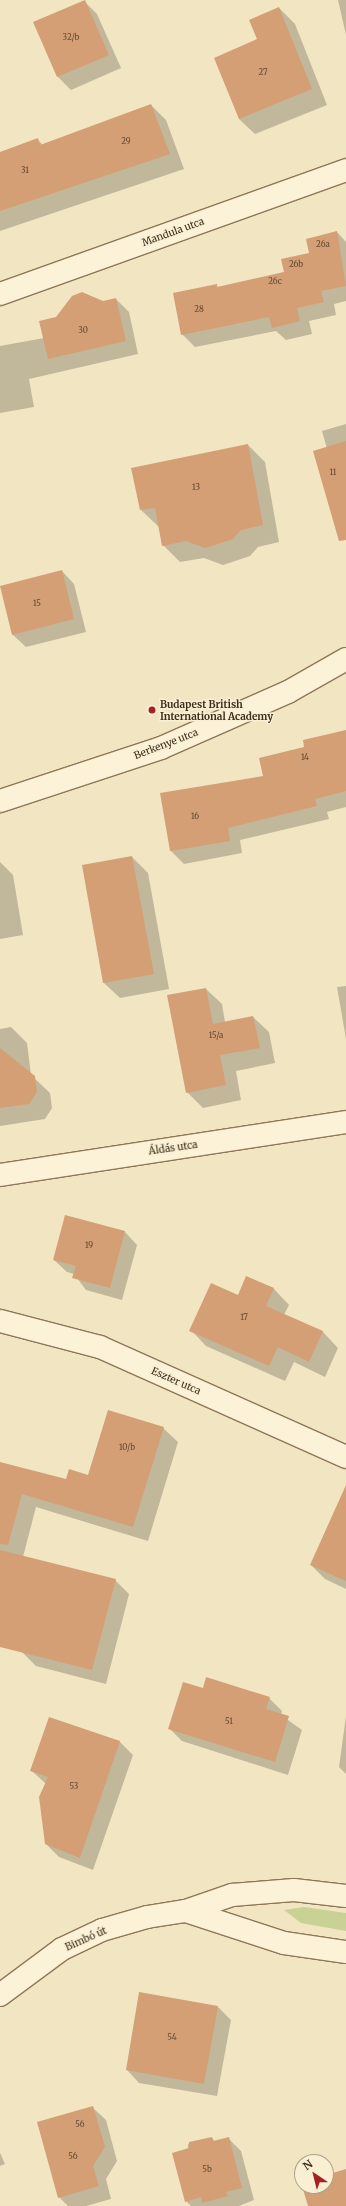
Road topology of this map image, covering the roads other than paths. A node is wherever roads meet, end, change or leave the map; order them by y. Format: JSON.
{"nodes":[{"id":1,"x":346,"y":170,"type":"edge"},
{"id":2,"x":0,"y":294,"type":"edge"},
{"id":3,"x":346,"y":658,"type":"edge"},
{"id":4,"x":0,"y":801,"type":"edge"},
{"id":5,"x":346,"y":1122,"type":"edge"},
{"id":6,"x":0,"y":1175,"type":"edge"},
{"id":7,"x":0,"y":1321,"type":"edge"},
{"id":8,"x":346,"y":1457,"type":"edge"},
{"id":9,"x":346,"y":1896,"type":"edge"},
{"id":10,"x":186,"y":1911,"type":"junction"},
{"id":11,"x":346,"y":1952,"type":"edge"},
{"id":12,"x":0,"y":1995,"type":"edge"}],
"edges":[{"from":1,"to":2,"type":"street","name":"Mandula utca"},
{"from":3,"to":4,"type":"street","name":"Berkenye utca"},
{"from":5,"to":6,"type":"street","name":"Áldás utca"},
{"from":7,"to":8,"type":"street","name":"Eszter utca"},
{"from":9,"to":10,"type":"street","name":"Bimbó út"},
{"from":10,"to":11,"type":"street","name":"Bimbó út"},
{"from":10,"to":12,"type":"street","name":"Bimbó út"}]}
